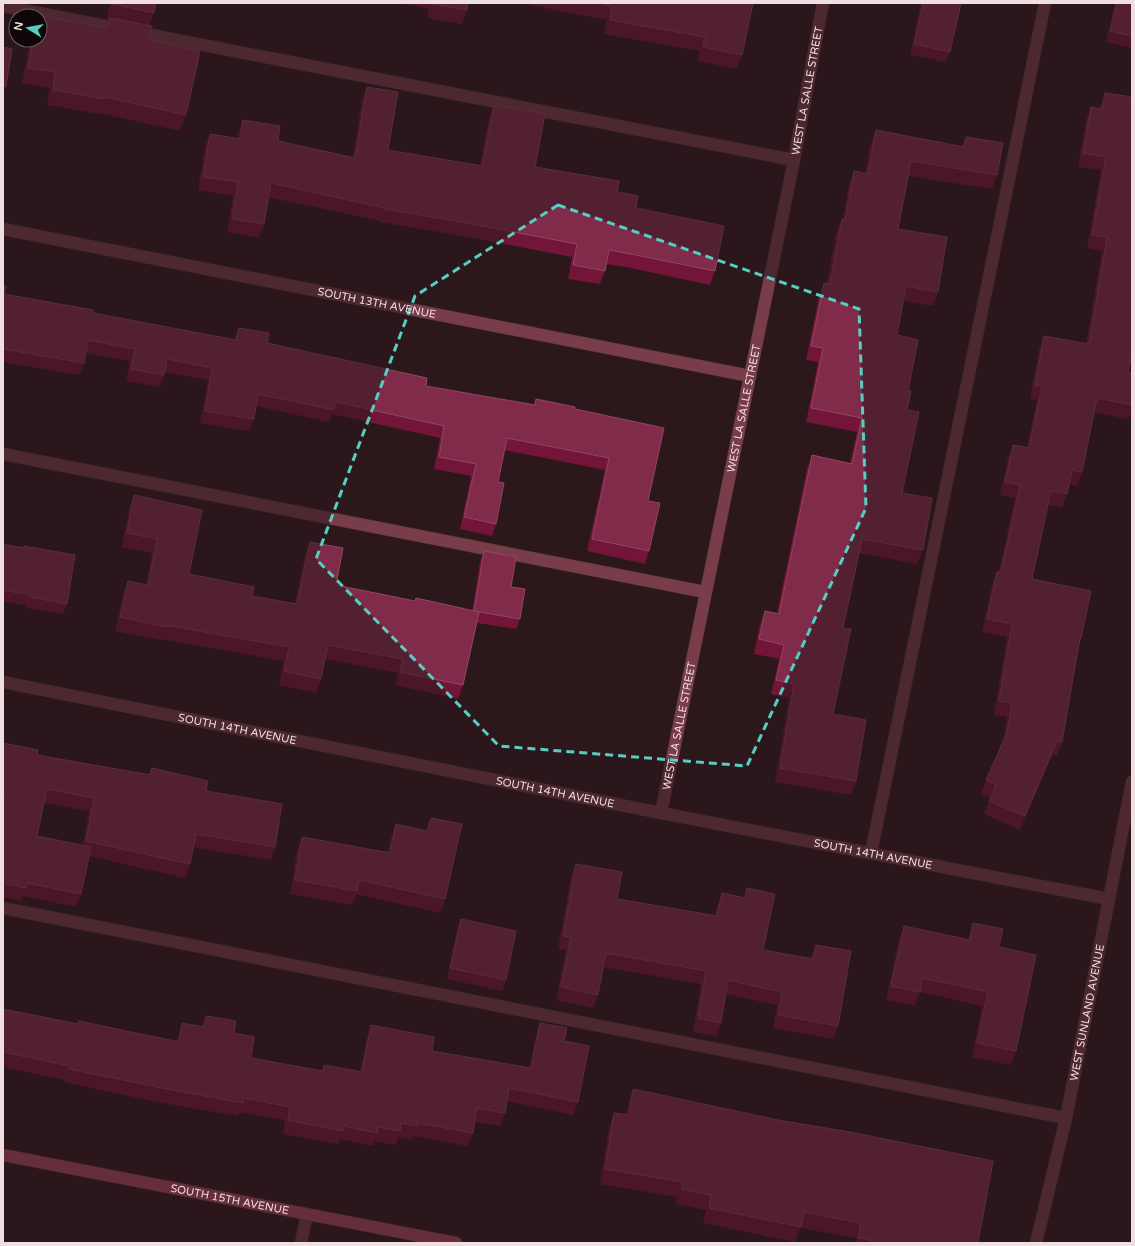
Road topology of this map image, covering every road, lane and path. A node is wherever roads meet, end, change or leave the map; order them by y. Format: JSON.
{"nodes":[{"id":1,"x":823,"y":3,"type":"edge"},
{"id":2,"x":1045,"y":3,"type":"edge"},
{"id":3,"x":3,"y":6,"type":"edge"},
{"id":4,"x":794,"y":160,"type":"junction"},
{"id":5,"x":3,"y":229,"type":"edge"},
{"id":6,"x":750,"y":376,"type":"junction"},
{"id":7,"x":3,"y":454,"type":"edge"},
{"id":8,"x":705,"y":592,"type":"junction"},
{"id":9,"x":3,"y":682,"type":"edge"},
{"id":10,"x":1132,"y":782,"type":"edge"},
{"id":11,"x":661,"y":813,"type":"junction"},
{"id":12,"x":871,"y":852,"type":"junction"},
{"id":13,"x":1108,"y":899,"type":"junction"},
{"id":14,"x":3,"y":908,"type":"edge"},
{"id":15,"x":1066,"y":1118,"type":"junction"},
{"id":16,"x":3,"y":1155,"type":"edge"},
{"id":17,"x":307,"y":1214,"type":"junction"},
{"id":18,"x":301,"y":1243,"type":"edge"},
{"id":19,"x":456,"y":1243,"type":"edge"},
{"id":20,"x":1036,"y":1243,"type":"edge"}],
"edges":[{"from":1,"to":4,"type":"street","name":"WEST LA SALLE STREET"},
{"from":2,"to":12,"type":"street"},
{"from":3,"to":4,"type":"street"},
{"from":4,"to":6,"type":"street","name":"WEST LA SALLE STREET"},
{"from":5,"to":6,"type":"street","name":"SOUTH 13TH AVENUE"},
{"from":6,"to":8,"type":"street","name":"WEST LA SALLE STREET"},
{"from":7,"to":8,"type":"street"},
{"from":8,"to":11,"type":"street","name":"WEST LA SALLE STREET"},
{"from":9,"to":11,"type":"street","name":"SOUTH 14TH AVENUE"},
{"from":10,"to":13,"type":"street","name":"WEST SUNLAND AVENUE"},
{"from":11,"to":12,"type":"street","name":"SOUTH 14TH AVENUE"},
{"from":12,"to":13,"type":"street","name":"SOUTH 14TH AVENUE"},
{"from":13,"to":15,"type":"street","name":"WEST SUNLAND AVENUE"},
{"from":14,"to":15,"type":"street"},
{"from":15,"to":20,"type":"street","name":"WEST SUNLAND AVENUE"},
{"from":16,"to":17,"type":"street","name":"SOUTH 15TH AVENUE"},
{"from":17,"to":18,"type":"street"},
{"from":17,"to":19,"type":"street","name":"SOUTH 15TH AVENUE"}]}
